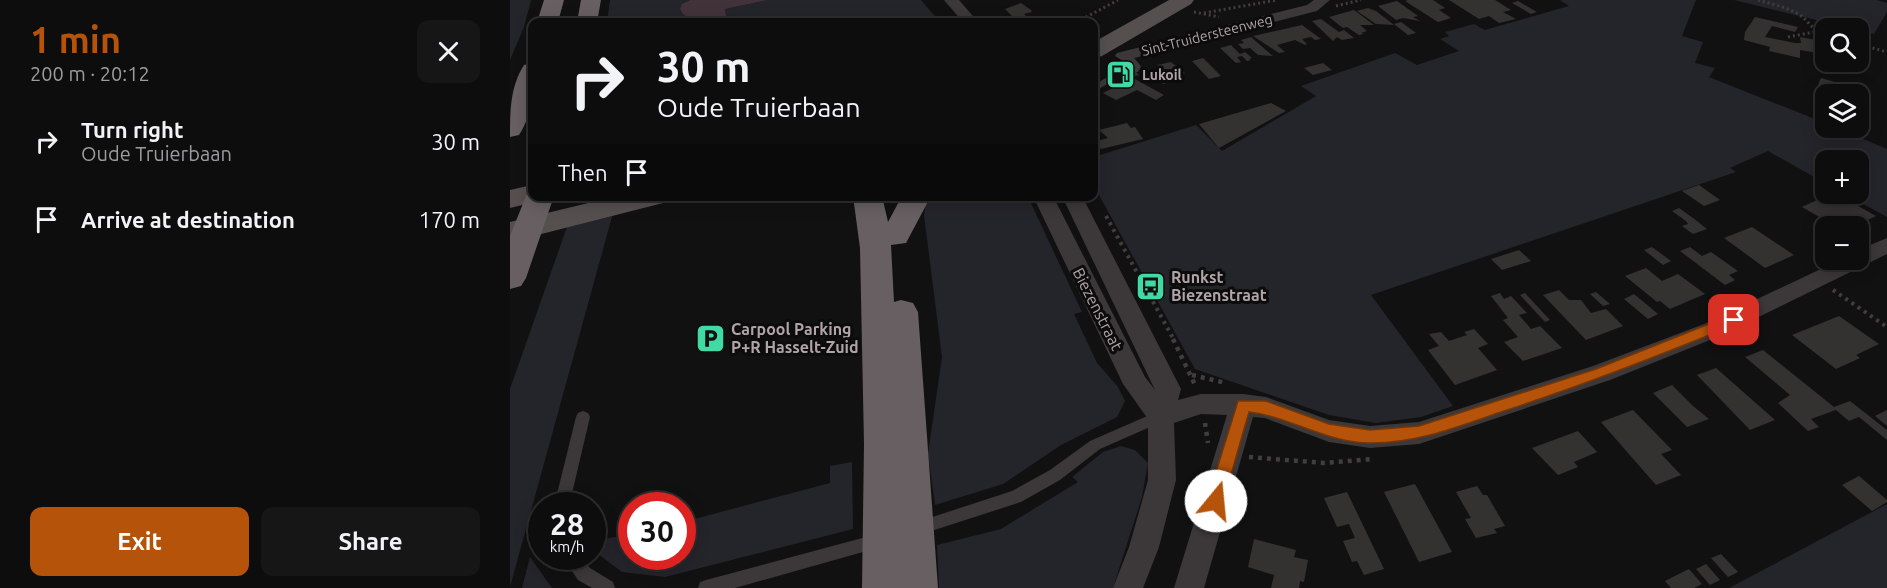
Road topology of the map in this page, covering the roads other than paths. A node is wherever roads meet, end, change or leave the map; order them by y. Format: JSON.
{"nodes":[{"id":1,"x":554,"y":0,"type":"edge"},
{"id":2,"x":591,"y":0,"type":"edge"},
{"id":3,"x":951,"y":0,"type":"edge"},
{"id":4,"x":1149,"y":0,"type":"edge"},
{"id":5,"x":1323,"y":0,"type":"edge"},
{"id":6,"x":1192,"y":7,"type":"edge"},
{"id":7,"x":549,"y":18,"type":"edge"},
{"id":8,"x":588,"y":18,"type":"edge"},
{"id":9,"x":967,"y":18,"type":"edge"},
{"id":10,"x":1098,"y":27,"type":"edge"},
{"id":11,"x":1098,"y":49,"type":"edge"},
{"id":12,"x":1125,"y":55,"type":"joint"},
{"id":13,"x":1135,"y":70,"type":"dead end"},
{"id":14,"x":1114,"y":76,"type":"dead end"},
{"id":15,"x":528,"y":81,"type":"edge"},
{"id":16,"x":1098,"y":86,"type":"edge"},
{"id":17,"x":510,"y":129,"type":"edge"},
{"id":18,"x":528,"y":195,"type":"edge"},
{"id":19,"x":510,"y":199,"type":"edge"},
{"id":20,"x":537,"y":201,"type":"edge"},
{"id":21,"x":583,"y":201,"type":"edge"},
{"id":22,"x":641,"y":201,"type":"edge"},
{"id":23,"x":868,"y":201,"type":"edge"},
{"id":24,"x":891,"y":201,"type":"edge"},
{"id":25,"x":902,"y":201,"type":"edge"},
{"id":26,"x":914,"y":201,"type":"edge"},
{"id":27,"x":1045,"y":201,"type":"edge"},
{"id":28,"x":1075,"y":201,"type":"edge"},
{"id":29,"x":510,"y":218,"type":"edge"},
{"id":30,"x":895,"y":236,"type":"junction"},
{"id":31,"x":516,"y":240,"type":"edge"},
{"id":32,"x":1887,"y":244,"type":"edge"},
{"id":33,"x":1869,"y":253,"type":"edge"},
{"id":34,"x":1837,"y":270,"type":"edge"},
{"id":35,"x":510,"y":278,"type":"edge"},
{"id":36,"x":1243,"y":405,"type":"junction"},
{"id":37,"x":1161,"y":416,"type":"junction"},
{"id":38,"x":583,"y":417,"type":"dead end"},
{"id":39,"x":564,"y":492,"type":"edge"},
{"id":40,"x":899,"y":510,"type":"junction"},
{"id":41,"x":581,"y":570,"type":"edge"},
{"id":42,"x":900,"y":574,"type":"edge"},
{"id":43,"x":607,"y":588,"type":"edge"},
{"id":44,"x":706,"y":588,"type":"edge"},
{"id":45,"x":1128,"y":588,"type":"edge"},
{"id":46,"x":1189,"y":588,"type":"edge"}],
"edges":[{"from":1,"to":7,"type":"highway"},
{"from":2,"to":8,"type":"highway"},
{"from":3,"to":9,"type":"street"},
{"from":4,"to":10,"type":"main road"},
{"from":5,"to":12,"type":"street","name":"Sint-Truidersteenweg"},
{"from":6,"to":11,"type":"main road","name":"Sint-Truidersteenweg"},
{"from":12,"to":13,"type":"lane"},
{"from":14,"to":16,"type":"lane"},
{"from":15,"to":17,"type":"highway"},
{"from":18,"to":19,"type":"main road"},
{"from":20,"to":31,"type":"highway"},
{"from":21,"to":29,"type":"main road"},
{"from":22,"to":31,"type":"main road"},
{"from":23,"to":40,"type":"highway"},
{"from":24,"to":30,"type":"highway"},
{"from":25,"to":30,"type":"highway"},
{"from":26,"to":30,"type":"highway"},
{"from":27,"to":37,"type":"street","name":"Biezenstraat"},
{"from":28,"to":37,"type":"street","name":"Biezenstraat"},
{"from":30,"to":40,"type":"highway"},
{"from":31,"to":35,"type":"highway"},
{"from":32,"to":33,"type":"street"},
{"from":34,"to":36,"type":"street"},
{"from":36,"to":37,"type":"street"},
{"from":36,"to":46,"type":"street"},
{"from":37,"to":44,"type":"lane"},
{"from":37,"to":45,"type":"street","name":"Biezenstraat"},
{"from":38,"to":39,"type":"lane"},
{"from":40,"to":42,"type":"highway"},
{"from":41,"to":43,"type":"lane"}]}
